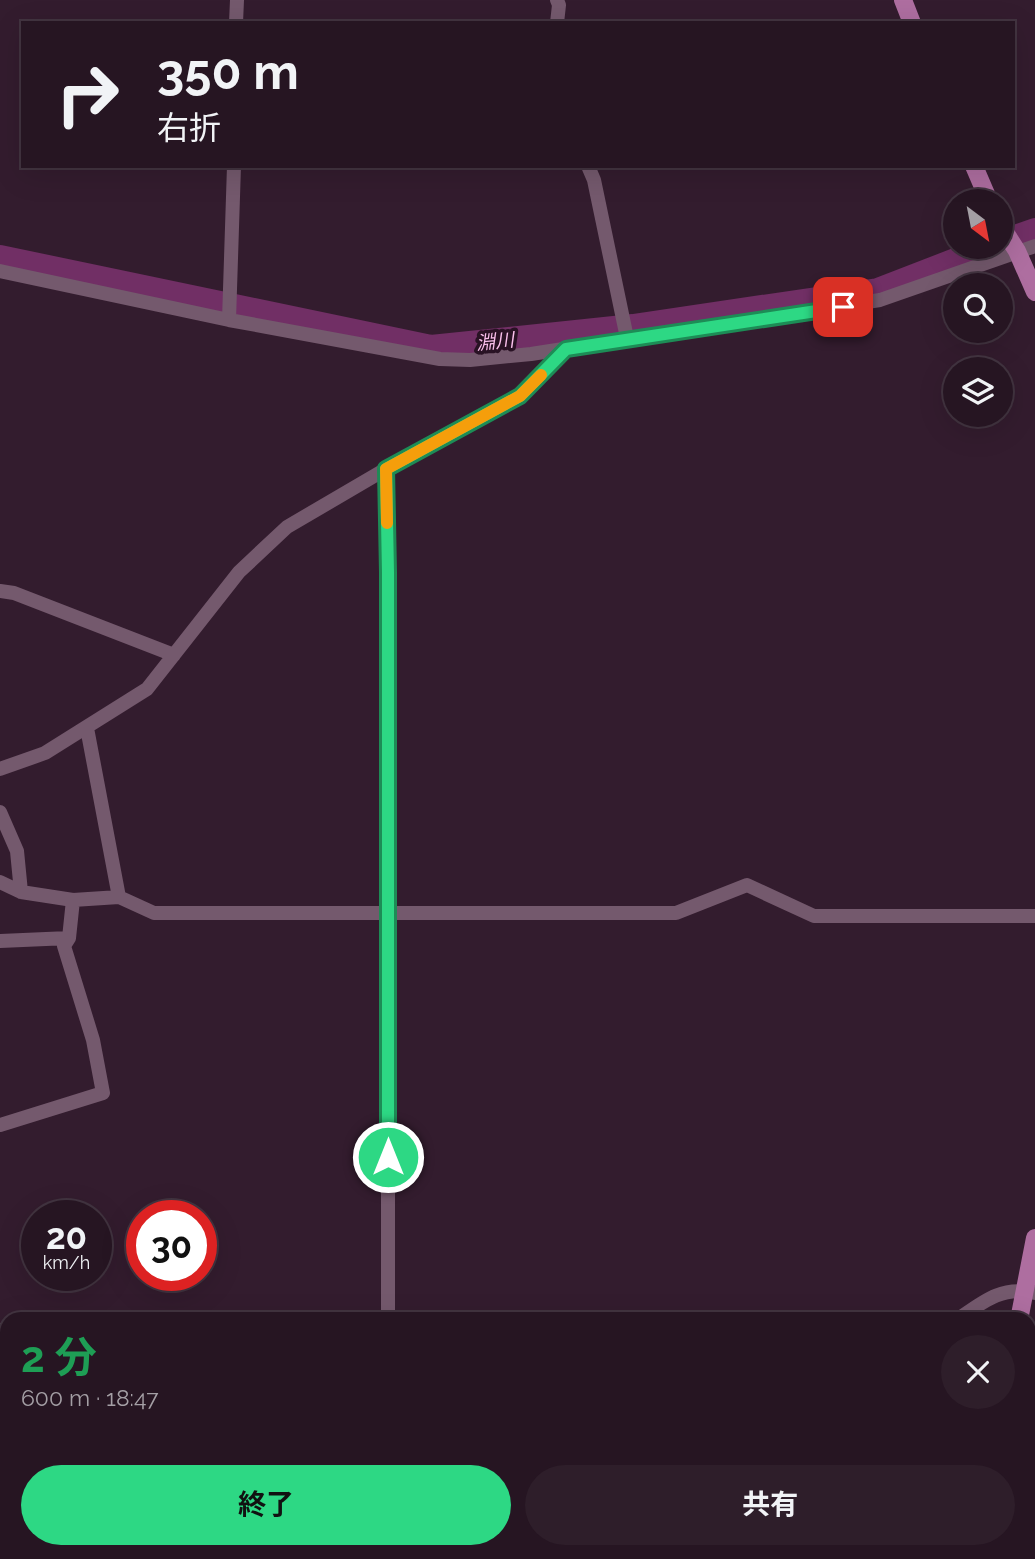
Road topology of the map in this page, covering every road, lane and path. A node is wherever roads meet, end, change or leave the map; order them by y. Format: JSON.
{"nodes":[{"id":1,"x":237,"y":0,"type":"edge"},
{"id":2,"x":557,"y":0,"type":"edge"},
{"id":3,"x":903,"y":0,"type":"edge"},
{"id":4,"x":236,"y":21,"type":"edge"},
{"id":5,"x":557,"y":21,"type":"edge"},
{"id":6,"x":911,"y":21,"type":"edge"},
{"id":7,"x":234,"y":168,"type":"edge"},
{"id":8,"x":589,"y":168,"type":"edge"},
{"id":9,"x":975,"y":168,"type":"edge"},
{"id":10,"x":984,"y":189,"type":"edge"},
{"id":11,"x":1013,"y":245,"type":"edge"},
{"id":12,"x":1035,"y":246,"type":"edge"},
{"id":13,"x":1017,"y":251,"type":"junction"},
{"id":14,"x":0,"y":271,"type":"edge"},
{"id":15,"x":1035,"y":292,"type":"edge"},
{"id":16,"x":229,"y":320,"type":"junction"},
{"id":17,"x":627,"y":338,"type":"junction"},
{"id":18,"x":566,"y":349,"type":"junction"},
{"id":19,"x":386,"y":469,"type":"junction"},
{"id":20,"x":0,"y":591,"type":"edge"},
{"id":21,"x":174,"y":655,"type":"junction"},
{"id":22,"x":87,"y":728,"type":"junction"},
{"id":23,"x":0,"y":769,"type":"edge"},
{"id":24,"x":0,"y":812,"type":"edge"},
{"id":25,"x":0,"y":882,"type":"edge"},
{"id":26,"x":21,"y":892,"type":"junction"},
{"id":27,"x":119,"y":897,"type":"junction"},
{"id":28,"x":74,"y":900,"type":"junction"},
{"id":29,"x":387,"y":912,"type":"junction"},
{"id":30,"x":1035,"y":916,"type":"edge"},
{"id":31,"x":69,"y":938,"type":"junction"},
{"id":32,"x":0,"y":941,"type":"edge"},
{"id":33,"x":0,"y":1125,"type":"edge"},
{"id":34,"x":1035,"y":1238,"type":"edge"},
{"id":35,"x":1029,"y":1292,"type":"edge"},
{"id":36,"x":388,"y":1312,"type":"edge"},
{"id":37,"x":968,"y":1312,"type":"edge"},
{"id":38,"x":1022,"y":1312,"type":"edge"}],
"edges":[{"from":1,"to":4,"type":"street"},
{"from":2,"to":5,"type":"street"},
{"from":3,"to":6,"type":"main road"},
{"from":7,"to":16,"type":"street"},
{"from":8,"to":17,"type":"street"},
{"from":9,"to":10,"type":"main road"},
{"from":11,"to":13,"type":"main road"},
{"from":12,"to":13,"type":"street"},
{"from":13,"to":15,"type":"main road"},
{"from":13,"to":17,"type":"street"},
{"from":14,"to":16,"type":"street"},
{"from":16,"to":18,"type":"street"},
{"from":17,"to":18,"type":"street"},
{"from":18,"to":19,"type":"street"},
{"from":19,"to":21,"type":"street"},
{"from":19,"to":29,"type":"street"},
{"from":20,"to":21,"type":"street"},
{"from":21,"to":22,"type":"street"},
{"from":22,"to":23,"type":"street"},
{"from":22,"to":27,"type":"street"},
{"from":24,"to":26,"type":"street"},
{"from":25,"to":26,"type":"street"},
{"from":26,"to":28,"type":"street"},
{"from":27,"to":28,"type":"street"},
{"from":27,"to":29,"type":"street"},
{"from":28,"to":31,"type":"street"},
{"from":29,"to":30,"type":"street"},
{"from":29,"to":36,"type":"street"},
{"from":31,"to":32,"type":"street"},
{"from":31,"to":33,"type":"street"},
{"from":34,"to":35,"type":"main road"},
{"from":35,"to":37,"type":"street"},
{"from":35,"to":38,"type":"main road"}]}
